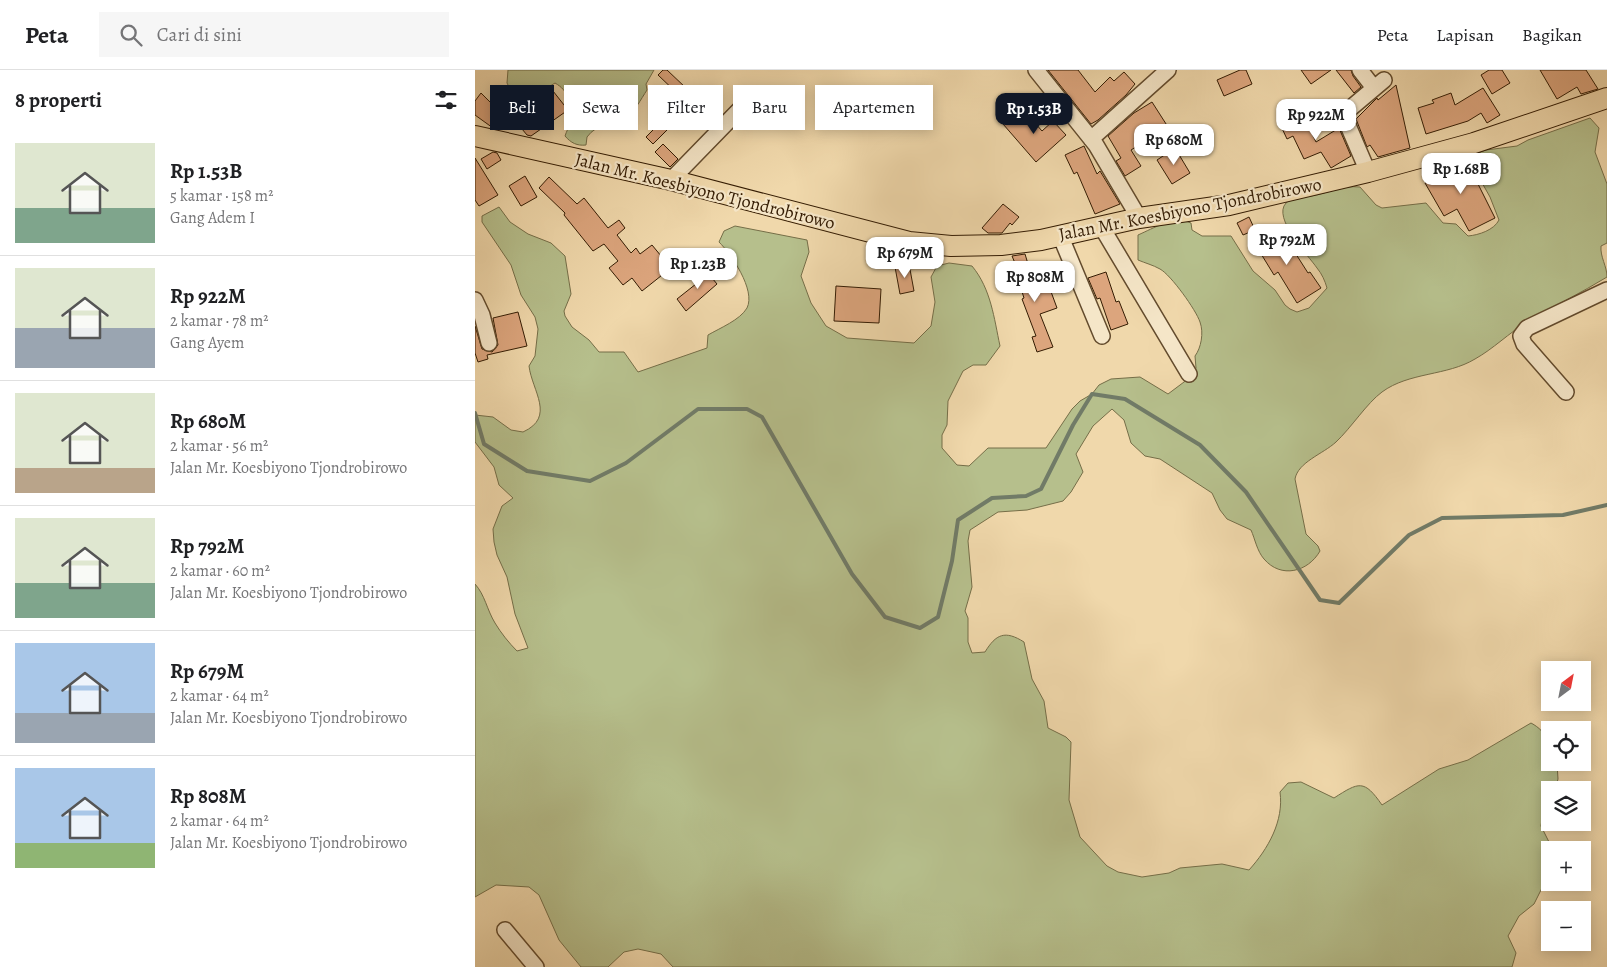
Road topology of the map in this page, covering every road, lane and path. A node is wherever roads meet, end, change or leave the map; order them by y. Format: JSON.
{"nodes":[{"id":1,"x":1037,"y":70,"type":"edge"},
{"id":2,"x":1168,"y":70,"type":"edge"},
{"id":3,"x":1360,"y":70,"type":"edge"},
{"id":4,"x":1607,"y":98,"type":"edge"},
{"id":5,"x":733,"y":116,"type":"edge"},
{"id":6,"x":475,"y":136,"type":"edge"},
{"id":7,"x":1091,"y":139,"type":"junction"},
{"id":8,"x":1368,"y":172,"type":"junction"},
{"id":9,"x":671,"y":180,"type":"junction"},
{"id":10,"x":1139,"y":218,"type":"junction"},
{"id":11,"x":1101,"y":226,"type":"junction"},
{"id":12,"x":1060,"y":235,"type":"junction"},
{"id":13,"x":1607,"y":290,"type":"edge"},
{"id":14,"x":475,"y":300,"type":"edge"},
{"id":15,"x":1102,"y":336,"type":"dead end"},
{"id":16,"x":489,"y":343,"type":"dead end"},
{"id":17,"x":1189,"y":374,"type":"dead end"},
{"id":18,"x":1566,"y":392,"type":"dead end"},
{"id":19,"x":505,"y":930,"type":"dead end"},
{"id":20,"x":536,"y":967,"type":"edge"}],
"edges":[{"from":1,"to":7,"type":"street"},
{"from":2,"to":7,"type":"street"},
{"from":3,"to":8,"type":"street"},
{"from":4,"to":8,"type":"main road","name":"Jalan Mr. Koesbiyono Tjondrobirowo"},
{"from":5,"to":9,"type":"street"},
{"from":6,"to":9,"type":"main road","name":"Jalan Mr. Koesbiyono Tjondrobirowo"},
{"from":7,"to":10,"type":"street"},
{"from":8,"to":10,"type":"main road","name":"Jalan Mr. Koesbiyono Tjondrobirowo"},
{"from":9,"to":12,"type":"main road","name":"Jalan Mr. Koesbiyono Tjondrobirowo"},
{"from":10,"to":11,"type":"main road","name":"Jalan Mr. Koesbiyono Tjondrobirowo"},
{"from":11,"to":12,"type":"main road","name":"Jalan Mr. Koesbiyono Tjondrobirowo"},
{"from":11,"to":17,"type":"street"},
{"from":12,"to":15,"type":"street"},
{"from":13,"to":18,"type":"street"},
{"from":14,"to":16,"type":"street"},
{"from":19,"to":20,"type":"street"}]}
